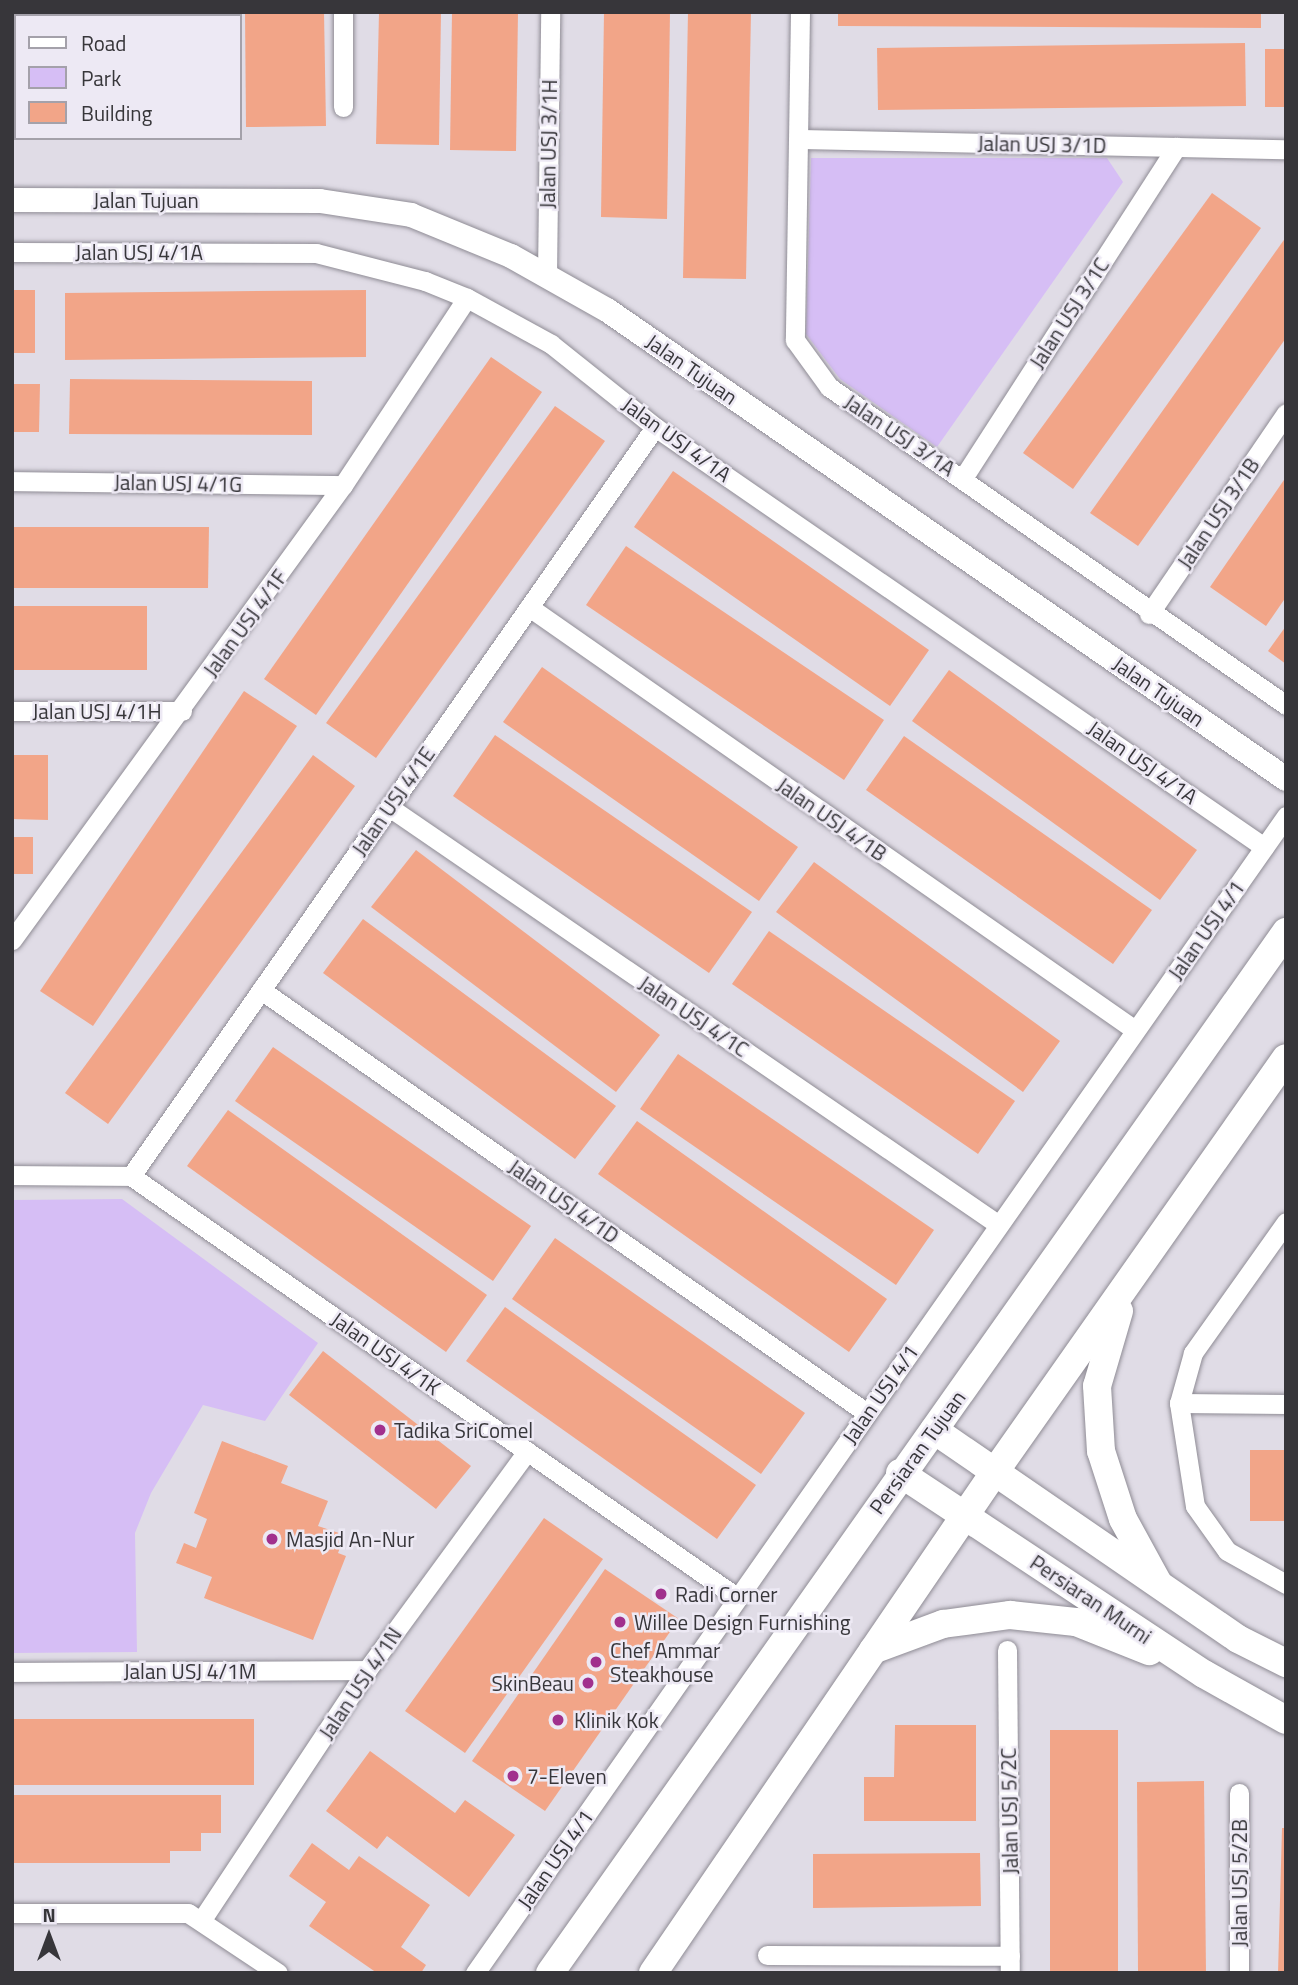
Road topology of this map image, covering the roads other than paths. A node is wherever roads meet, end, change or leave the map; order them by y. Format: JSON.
{"nodes":[{"id":1,"x":343,"y":12,"type":"edge"},
{"id":2,"x":550,"y":12,"type":"edge"},
{"id":3,"x":800,"y":12,"type":"edge"},
{"id":4,"x":343,"y":107,"type":"dead end"},
{"id":5,"x":799,"y":139,"type":"junction"},
{"id":6,"x":1176,"y":147,"type":"junction"},
{"id":7,"x":1286,"y":149,"type":"edge"},
{"id":8,"x":12,"y":200,"type":"edge"},
{"id":9,"x":12,"y":252,"type":"edge"},
{"id":10,"x":547,"y":276,"type":"junction"},
{"id":11,"x":467,"y":298,"type":"junction"},
{"id":12,"x":1286,"y":413,"type":"edge"},
{"id":13,"x":656,"y":427,"type":"junction"},
{"id":14,"x":963,"y":478,"type":"junction"},
{"id":15,"x":12,"y":481,"type":"edge"},
{"id":16,"x":344,"y":485,"type":"junction"},
{"id":17,"x":529,"y":607,"type":"junction"},
{"id":18,"x":1149,"y":614,"type":"junction"},
{"id":19,"x":1286,"y":705,"type":"edge"},
{"id":20,"x":12,"y":711,"type":"edge"},
{"id":21,"x":181,"y":711,"type":"junction"},
{"id":22,"x":1286,"y":779,"type":"edge"},
{"id":23,"x":389,"y":807,"type":"junction"},
{"id":24,"x":1286,"y":816,"type":"edge"},
{"id":25,"x":1264,"y":847,"type":"junction"},
{"id":26,"x":1286,"y":933,"type":"edge"},
{"id":27,"x":12,"y":940,"type":"edge"},
{"id":28,"x":261,"y":990,"type":"junction"},
{"id":29,"x":1135,"y":1030,"type":"junction"},
{"id":30,"x":1286,"y":1058,"type":"edge"},
{"id":31,"x":12,"y":1175,"type":"edge"},
{"id":32,"x":131,"y":1175,"type":"junction"},
{"id":33,"x":1286,"y":1222,"type":"edge"},
{"id":34,"x":999,"y":1225,"type":"junction"},
{"id":35,"x":1125,"y":1291,"type":"junction"},
{"id":36,"x":1179,"y":1403,"type":"junction"},
{"id":37,"x":1286,"y":1404,"type":"edge"},
{"id":38,"x":867,"y":1413,"type":"junction"},
{"id":39,"x":934,"y":1430,"type":"junction"},
{"id":40,"x":527,"y":1451,"type":"junction"},
{"id":41,"x":900,"y":1473,"type":"junction"},
{"id":42,"x":994,"y":1473,"type":"junction"},
{"id":43,"x":966,"y":1515,"type":"junction"},
{"id":44,"x":1286,"y":1584,"type":"edge"},
{"id":45,"x":1160,"y":1587,"type":"junction"},
{"id":46,"x":738,"y":1598,"type":"junction"},
{"id":47,"x":873,"y":1650,"type":"junction"},
{"id":48,"x":1007,"y":1650,"type":"dead end"},
{"id":49,"x":1286,"y":1663,"type":"edge"},
{"id":50,"x":367,"y":1670,"type":"junction"},
{"id":51,"x":12,"y":1672,"type":"edge"},
{"id":52,"x":1204,"y":1674,"type":"junction"},
{"id":53,"x":1286,"y":1720,"type":"edge"},
{"id":54,"x":1239,"y":1793,"type":"dead end"},
{"id":55,"x":12,"y":1913,"type":"edge"},
{"id":56,"x":201,"y":1921,"type":"junction"},
{"id":57,"x":766,"y":1955,"type":"dead end"},
{"id":58,"x":1010,"y":1964,"type":"edge"},
{"id":59,"x":278,"y":1973,"type":"edge"},
{"id":60,"x":475,"y":1973,"type":"edge"},
{"id":61,"x":550,"y":1973,"type":"edge"},
{"id":62,"x":653,"y":1973,"type":"edge"},
{"id":63,"x":1239,"y":1973,"type":"edge"}],
"edges":[{"from":1,"to":4,"type":"street"},
{"from":2,"to":10,"type":"street","name":"Jalan USJ 3/1H"},
{"from":3,"to":5,"type":"street","name":"Jalan USJ 3/1A"},
{"from":5,"to":6,"type":"street","name":"Jalan USJ 3/1D"},
{"from":5,"to":14,"type":"street","name":"Jalan USJ 3/1A"},
{"from":6,"to":7,"type":"street","name":"Jalan USJ 3/1D"},
{"from":6,"to":14,"type":"street","name":"Jalan USJ 3/1C"},
{"from":8,"to":10,"type":"street","name":"Jalan Tujuan"},
{"from":9,"to":11,"type":"street","name":"Jalan USJ 4/1A"},
{"from":10,"to":22,"type":"street","name":"Jalan Tujuan"},
{"from":11,"to":13,"type":"street","name":"Jalan USJ 4/1A"},
{"from":11,"to":16,"type":"street","name":"Jalan USJ 4/1F"},
{"from":12,"to":18,"type":"street","name":"Jalan USJ 3/1B"},
{"from":13,"to":17,"type":"street","name":"Jalan USJ 4/1E"},
{"from":13,"to":25,"type":"street","name":"Jalan USJ 4/1A"},
{"from":14,"to":18,"type":"street","name":"Jalan USJ 3/1A"},
{"from":15,"to":16,"type":"street","name":"Jalan USJ 4/1G"},
{"from":16,"to":21,"type":"street","name":"Jalan USJ 4/1F"},
{"from":17,"to":23,"type":"street","name":"Jalan USJ 4/1E"},
{"from":17,"to":29,"type":"street","name":"Jalan USJ 4/1B"},
{"from":18,"to":19,"type":"street","name":"Jalan USJ 3/1A"},
{"from":20,"to":21,"type":"street","name":"Jalan USJ 4/1H"},
{"from":21,"to":27,"type":"street","name":"Jalan USJ 4/1F"},
{"from":23,"to":28,"type":"street","name":"Jalan USJ 4/1E"},
{"from":23,"to":34,"type":"street","name":"Jalan USJ 4/1C"},
{"from":24,"to":25,"type":"street","name":"Jalan USJ 4/1"},
{"from":25,"to":29,"type":"street","name":"Jalan USJ 4/1"},
{"from":26,"to":39,"type":"main road","name":"Persiaran Tujuan"},
{"from":28,"to":32,"type":"street","name":"Jalan USJ 4/1E"},
{"from":28,"to":38,"type":"street","name":"Jalan USJ 4/1D"},
{"from":29,"to":34,"type":"street","name":"Jalan USJ 4/1"},
{"from":30,"to":35,"type":"main road"},
{"from":31,"to":32,"type":"street"},
{"from":32,"to":40,"type":"street","name":"Jalan USJ 4/1K"},
{"from":33,"to":36,"type":"street"},
{"from":34,"to":38,"type":"street","name":"Jalan USJ 4/1"},
{"from":35,"to":42,"type":"main road"},
{"from":35,"to":45,"type":"main road"},
{"from":36,"to":37,"type":"street"},
{"from":36,"to":44,"type":"street"},
{"from":38,"to":46,"type":"street","name":"Jalan USJ 4/1"},
{"from":39,"to":41,"type":"main road","name":"Persiaran Tujuan"},
{"from":39,"to":42,"type":"main road"},
{"from":40,"to":46,"type":"street","name":"Jalan USJ 4/1K"},
{"from":40,"to":50,"type":"street","name":"Jalan USJ 4/1N"},
{"from":41,"to":43,"type":"main road","name":"Persiaran Murni"},
{"from":41,"to":61,"type":"main road","name":"Persiaran Tujuan"},
{"from":42,"to":43,"type":"main road"},
{"from":42,"to":45,"type":"main road"},
{"from":43,"to":47,"type":"main road"},
{"from":43,"to":52,"type":"main road","name":"Persiaran Murni"},
{"from":45,"to":49,"type":"main road"},
{"from":46,"to":60,"type":"street","name":"Jalan USJ 4/1"},
{"from":47,"to":52,"type":"main road"},
{"from":47,"to":62,"type":"main road"},
{"from":48,"to":58,"type":"street","name":"Jalan USJ 5/2C"},
{"from":50,"to":51,"type":"street","name":"Jalan USJ 4/1M"},
{"from":50,"to":56,"type":"street","name":"Jalan USJ 4/1N"},
{"from":52,"to":53,"type":"main road","name":"Persiaran Murni"},
{"from":54,"to":63,"type":"street","name":"Jalan USJ 5/2B"},
{"from":55,"to":56,"type":"street"},
{"from":56,"to":59,"type":"street"},
{"from":57,"to":58,"type":"street"}]}
